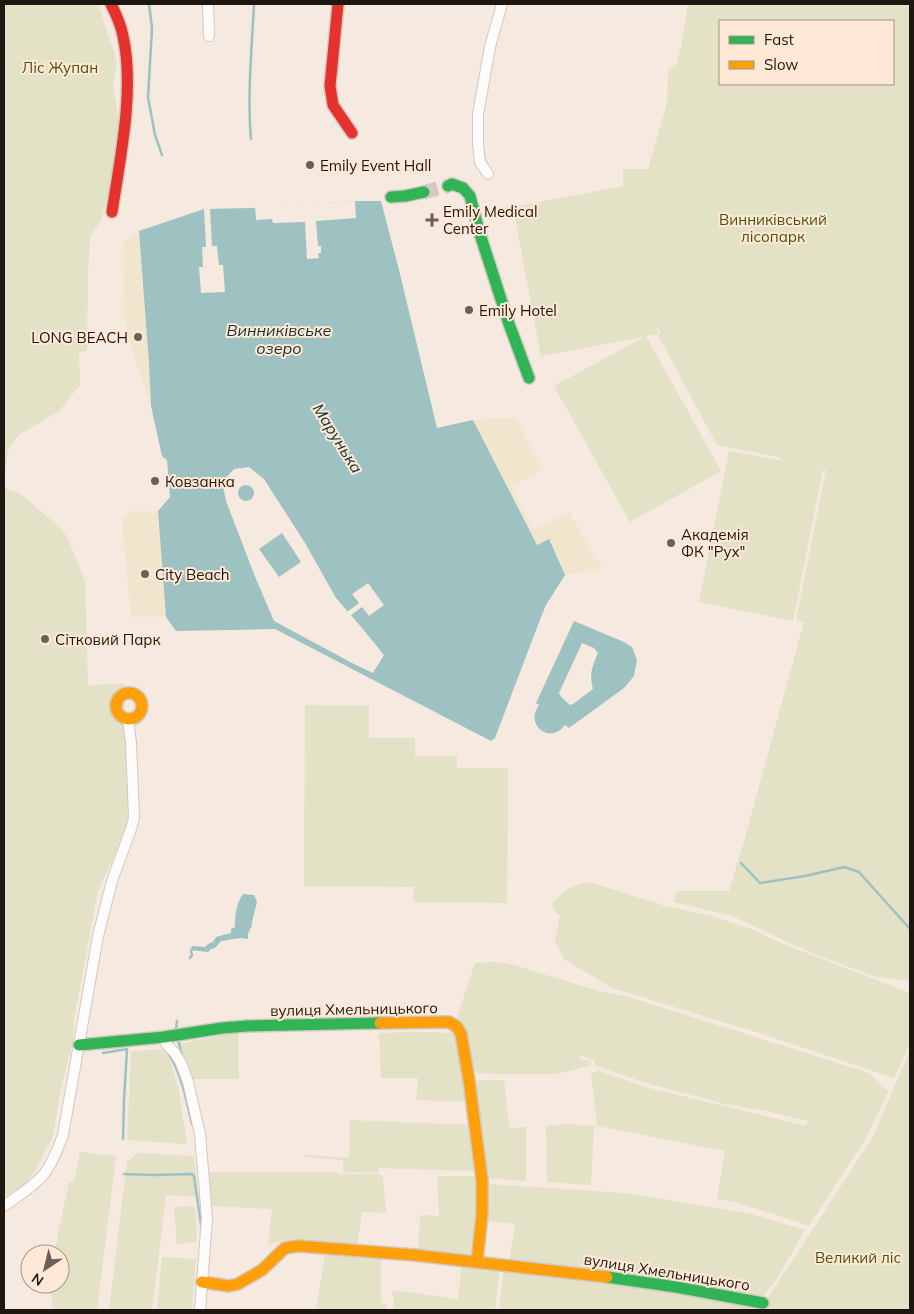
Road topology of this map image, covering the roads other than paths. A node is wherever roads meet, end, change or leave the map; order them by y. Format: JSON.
{"nodes":[{"id":1,"x":112,"y":4,"type":"edge"},
{"id":2,"x":208,"y":4,"type":"edge"},
{"id":3,"x":338,"y":4,"type":"edge"},
{"id":4,"x":502,"y":4,"type":"edge"},
{"id":5,"x":209,"y":36,"type":"dead end"},
{"id":6,"x":352,"y":133,"type":"dead end"},
{"id":7,"x":488,"y":174,"type":"dead end"},
{"id":8,"x":448,"y":186,"type":"tunnel mouth"},
{"id":9,"x":424,"y":192,"type":"tunnel mouth"},
{"id":10,"x":391,"y":197,"type":"dead end"},
{"id":11,"x":112,"y":212,"type":"dead end"},
{"id":12,"x":529,"y":378,"type":"dead end"},
{"id":13,"x":128,"y":720,"type":"dead end"},
{"id":14,"x":164,"y":1037,"type":"junction"},
{"id":15,"x":79,"y":1046,"type":"junction"},
{"id":16,"x":4,"y":1206,"type":"edge"},
{"id":17,"x":476,"y":1262,"type":"junction"},
{"id":18,"x":202,"y":1282,"type":"junction"},
{"id":19,"x":763,"y":1303,"type":"dead end"},
{"id":20,"x":200,"y":1310,"type":"edge"}],
"edges":[{"from":1,"to":11,"type":"street"},
{"from":2,"to":5,"type":"street"},
{"from":3,"to":6,"type":"street"},
{"from":4,"to":7,"type":"street"},
{"from":8,"to":12,"type":"street"},
{"from":9,"to":10,"type":"street"},
{"from":13,"to":15,"type":"street"},
{"from":14,"to":15,"type":"street","name":"вулиця Хмельницького"},
{"from":14,"to":17,"type":"street","name":"вулиця Хмельницького"},
{"from":14,"to":18,"type":"street"},
{"from":15,"to":16,"type":"street"},
{"from":17,"to":18,"type":"street","name":"вулиця Хмельницького"},
{"from":17,"to":19,"type":"street","name":"вулиця Хмельницького"},
{"from":18,"to":20,"type":"street"}]}
